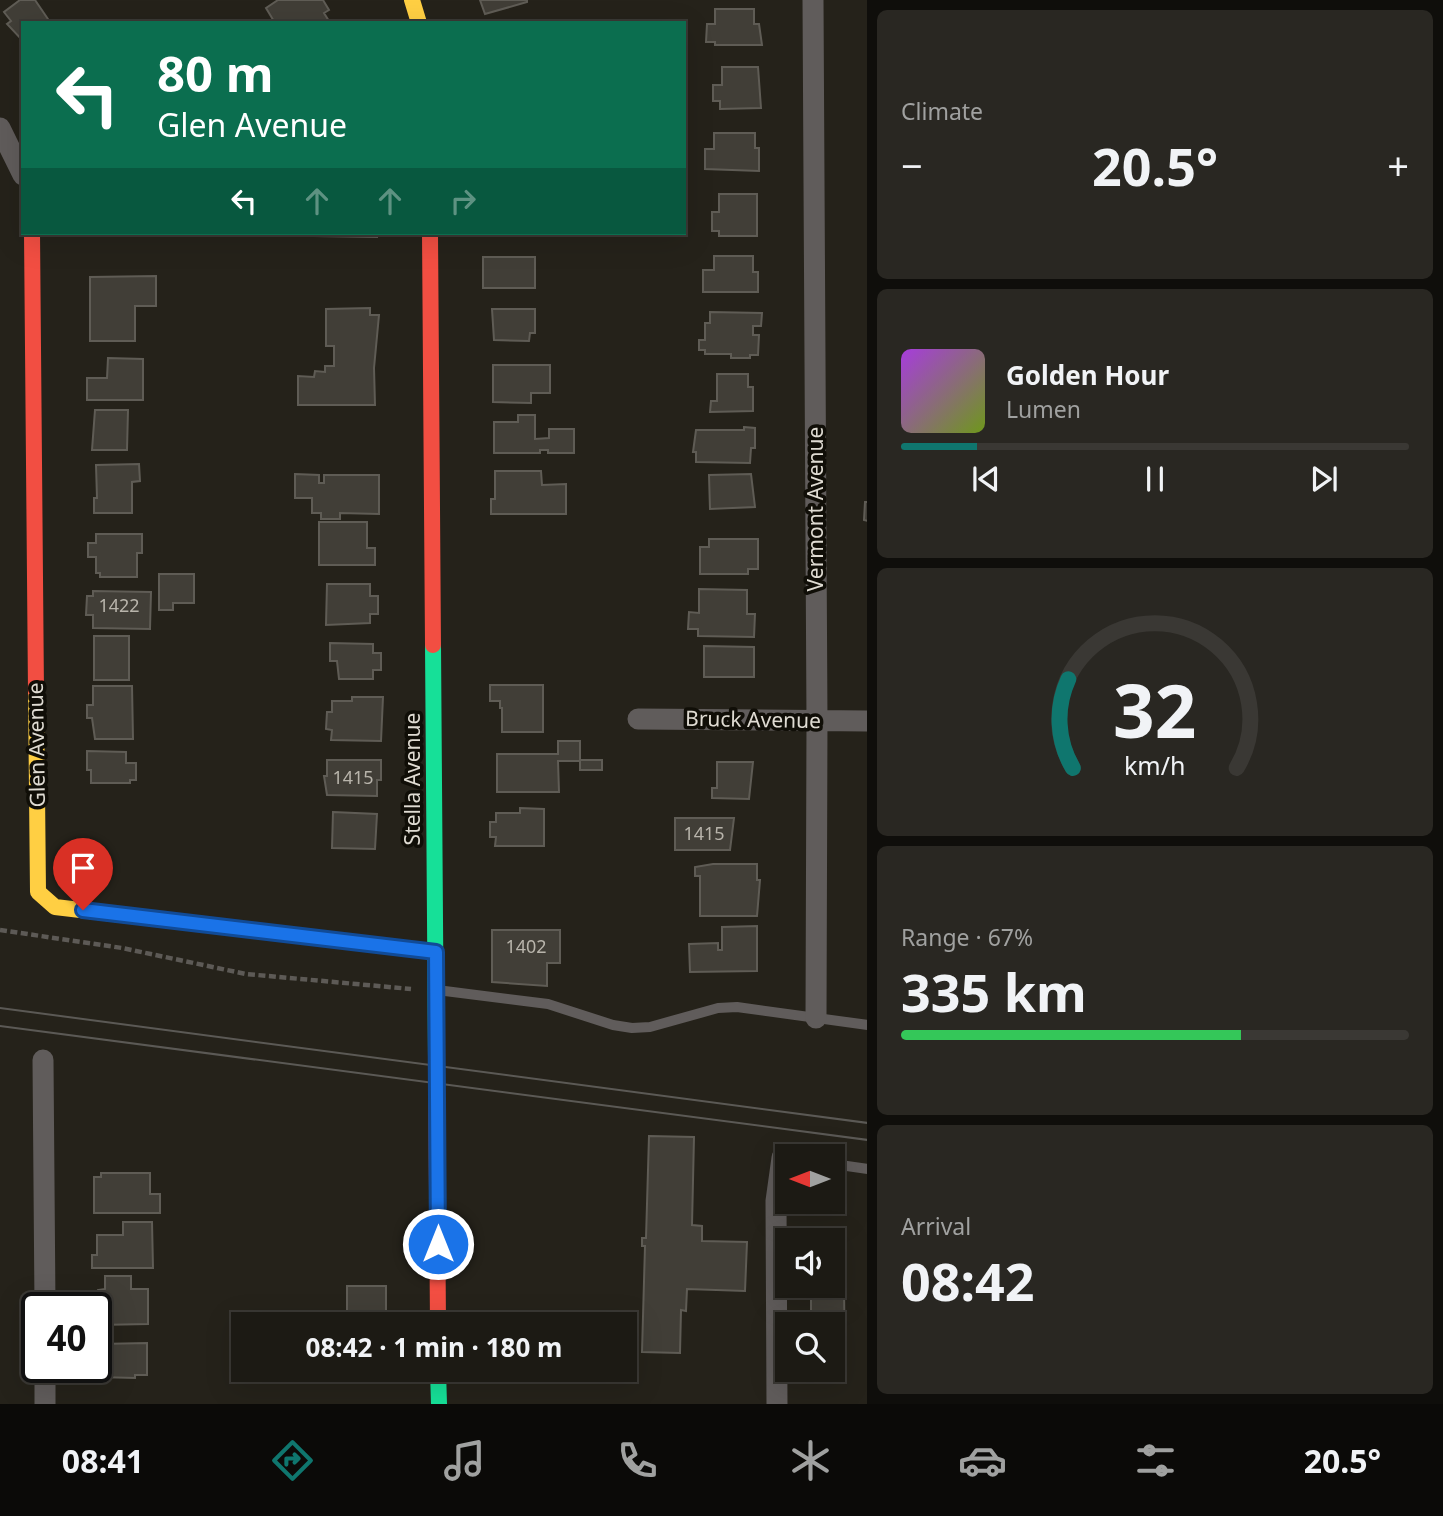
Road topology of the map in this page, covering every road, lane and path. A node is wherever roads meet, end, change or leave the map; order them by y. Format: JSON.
{"nodes":[{"id":1,"x":412,"y":0,"type":"edge"},
{"id":2,"x":813,"y":0,"type":"edge"},
{"id":3,"x":418,"y":21,"type":"edge"},
{"id":4,"x":0,"y":128,"type":"edge"},
{"id":5,"x":21,"y":171,"type":"edge"},
{"id":6,"x":32,"y":235,"type":"edge"},
{"id":7,"x":430,"y":235,"type":"edge"},
{"id":8,"x":639,"y":719,"type":"dead end"},
{"id":9,"x":817,"y":721,"type":"junction"},
{"id":10,"x":867,"y":721,"type":"edge"},
{"id":11,"x":0,"y":930,"type":"edge"},
{"id":12,"x":436,"y":952,"type":"junction"},
{"id":13,"x":436,"y":990,"type":"junction"},
{"id":14,"x":816,"y":1018,"type":"junction"},
{"id":15,"x":867,"y":1025,"type":"edge"},
{"id":16,"x":43,"y":1060,"type":"dead end"},
{"id":17,"x":845,"y":1166,"type":"edge"},
{"id":18,"x":867,"y":1169,"type":"edge"},
{"id":19,"x":776,"y":1214,"type":"edge"},
{"id":20,"x":45,"y":1292,"type":"edge"},
{"id":21,"x":438,"y":1312,"type":"edge"},
{"id":22,"x":439,"y":1382,"type":"edge"},
{"id":23,"x":45,"y":1383,"type":"edge"},
{"id":24,"x":45,"y":1404,"type":"edge"},
{"id":25,"x":439,"y":1404,"type":"edge"},
{"id":26,"x":777,"y":1404,"type":"edge"}],
"edges":[{"from":1,"to":3,"type":"street"},
{"from":2,"to":9,"type":"street","name":"Vermont Avenue"},
{"from":4,"to":5,"type":"street"},
{"from":6,"to":12,"type":"street","name":"Glen Avenue"},
{"from":7,"to":12,"type":"street","name":"Stella Avenue"},
{"from":8,"to":9,"type":"street","name":"Bruck Avenue"},
{"from":9,"to":10,"type":"street","name":"Bruck Avenue"},
{"from":9,"to":14,"type":"street","name":"Vermont Avenue"},
{"from":11,"to":13,"type":"path"},
{"from":12,"to":13,"type":"street","name":"Stella Avenue"},
{"from":13,"to":14,"type":"lane"},
{"from":13,"to":21,"type":"street","name":"Stella Avenue"},
{"from":14,"to":15,"type":"lane"},
{"from":16,"to":20,"type":"street"},
{"from":17,"to":18,"type":"lane"},
{"from":19,"to":26,"type":"street"},
{"from":22,"to":25,"type":"street"},
{"from":23,"to":24,"type":"street"}]}
